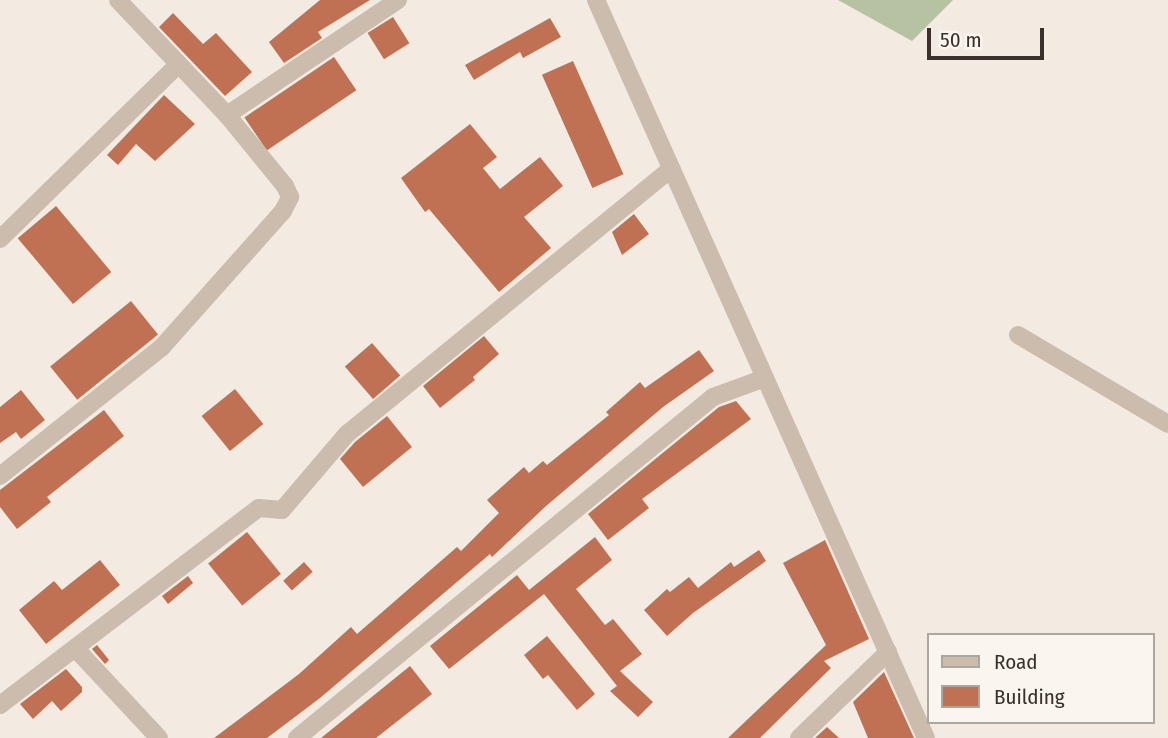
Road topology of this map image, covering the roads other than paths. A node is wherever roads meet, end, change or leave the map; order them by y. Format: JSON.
{"nodes":[{"id":1,"x":118,"y":0,"type":"edge"},
{"id":2,"x":398,"y":0,"type":"edge"},
{"id":3,"x":596,"y":0,"type":"edge"},
{"id":4,"x":179,"y":64,"type":"junction"},
{"id":5,"x":227,"y":115,"type":"junction"},
{"id":6,"x":671,"y":169,"type":"junction"},
{"id":7,"x":0,"y":239,"type":"edge"},
{"id":8,"x":1018,"y":335,"type":"dead end"},
{"id":9,"x":765,"y":378,"type":"junction"},
{"id":10,"x":1168,"y":424,"type":"edge"},
{"id":11,"x":0,"y":476,"type":"edge"},
{"id":12,"x":75,"y":648,"type":"junction"},
{"id":13,"x":888,"y":652,"type":"junction"},
{"id":14,"x":0,"y":705,"type":"edge"},
{"id":15,"x":159,"y":738,"type":"edge"},
{"id":16,"x":297,"y":738,"type":"edge"},
{"id":17,"x":799,"y":738,"type":"edge"},
{"id":18,"x":926,"y":738,"type":"edge"}],
"edges":[{"from":1,"to":4,"type":"street"},
{"from":2,"to":5,"type":"street"},
{"from":3,"to":6,"type":"street"},
{"from":4,"to":5,"type":"street"},
{"from":4,"to":7,"type":"street"},
{"from":5,"to":11,"type":"street"},
{"from":6,"to":9,"type":"street"},
{"from":6,"to":12,"type":"street"},
{"from":8,"to":10,"type":"street"},
{"from":9,"to":13,"type":"street"},
{"from":9,"to":16,"type":"street"},
{"from":12,"to":14,"type":"street"},
{"from":12,"to":15,"type":"street"},
{"from":13,"to":17,"type":"street"},
{"from":13,"to":18,"type":"street"}]}
